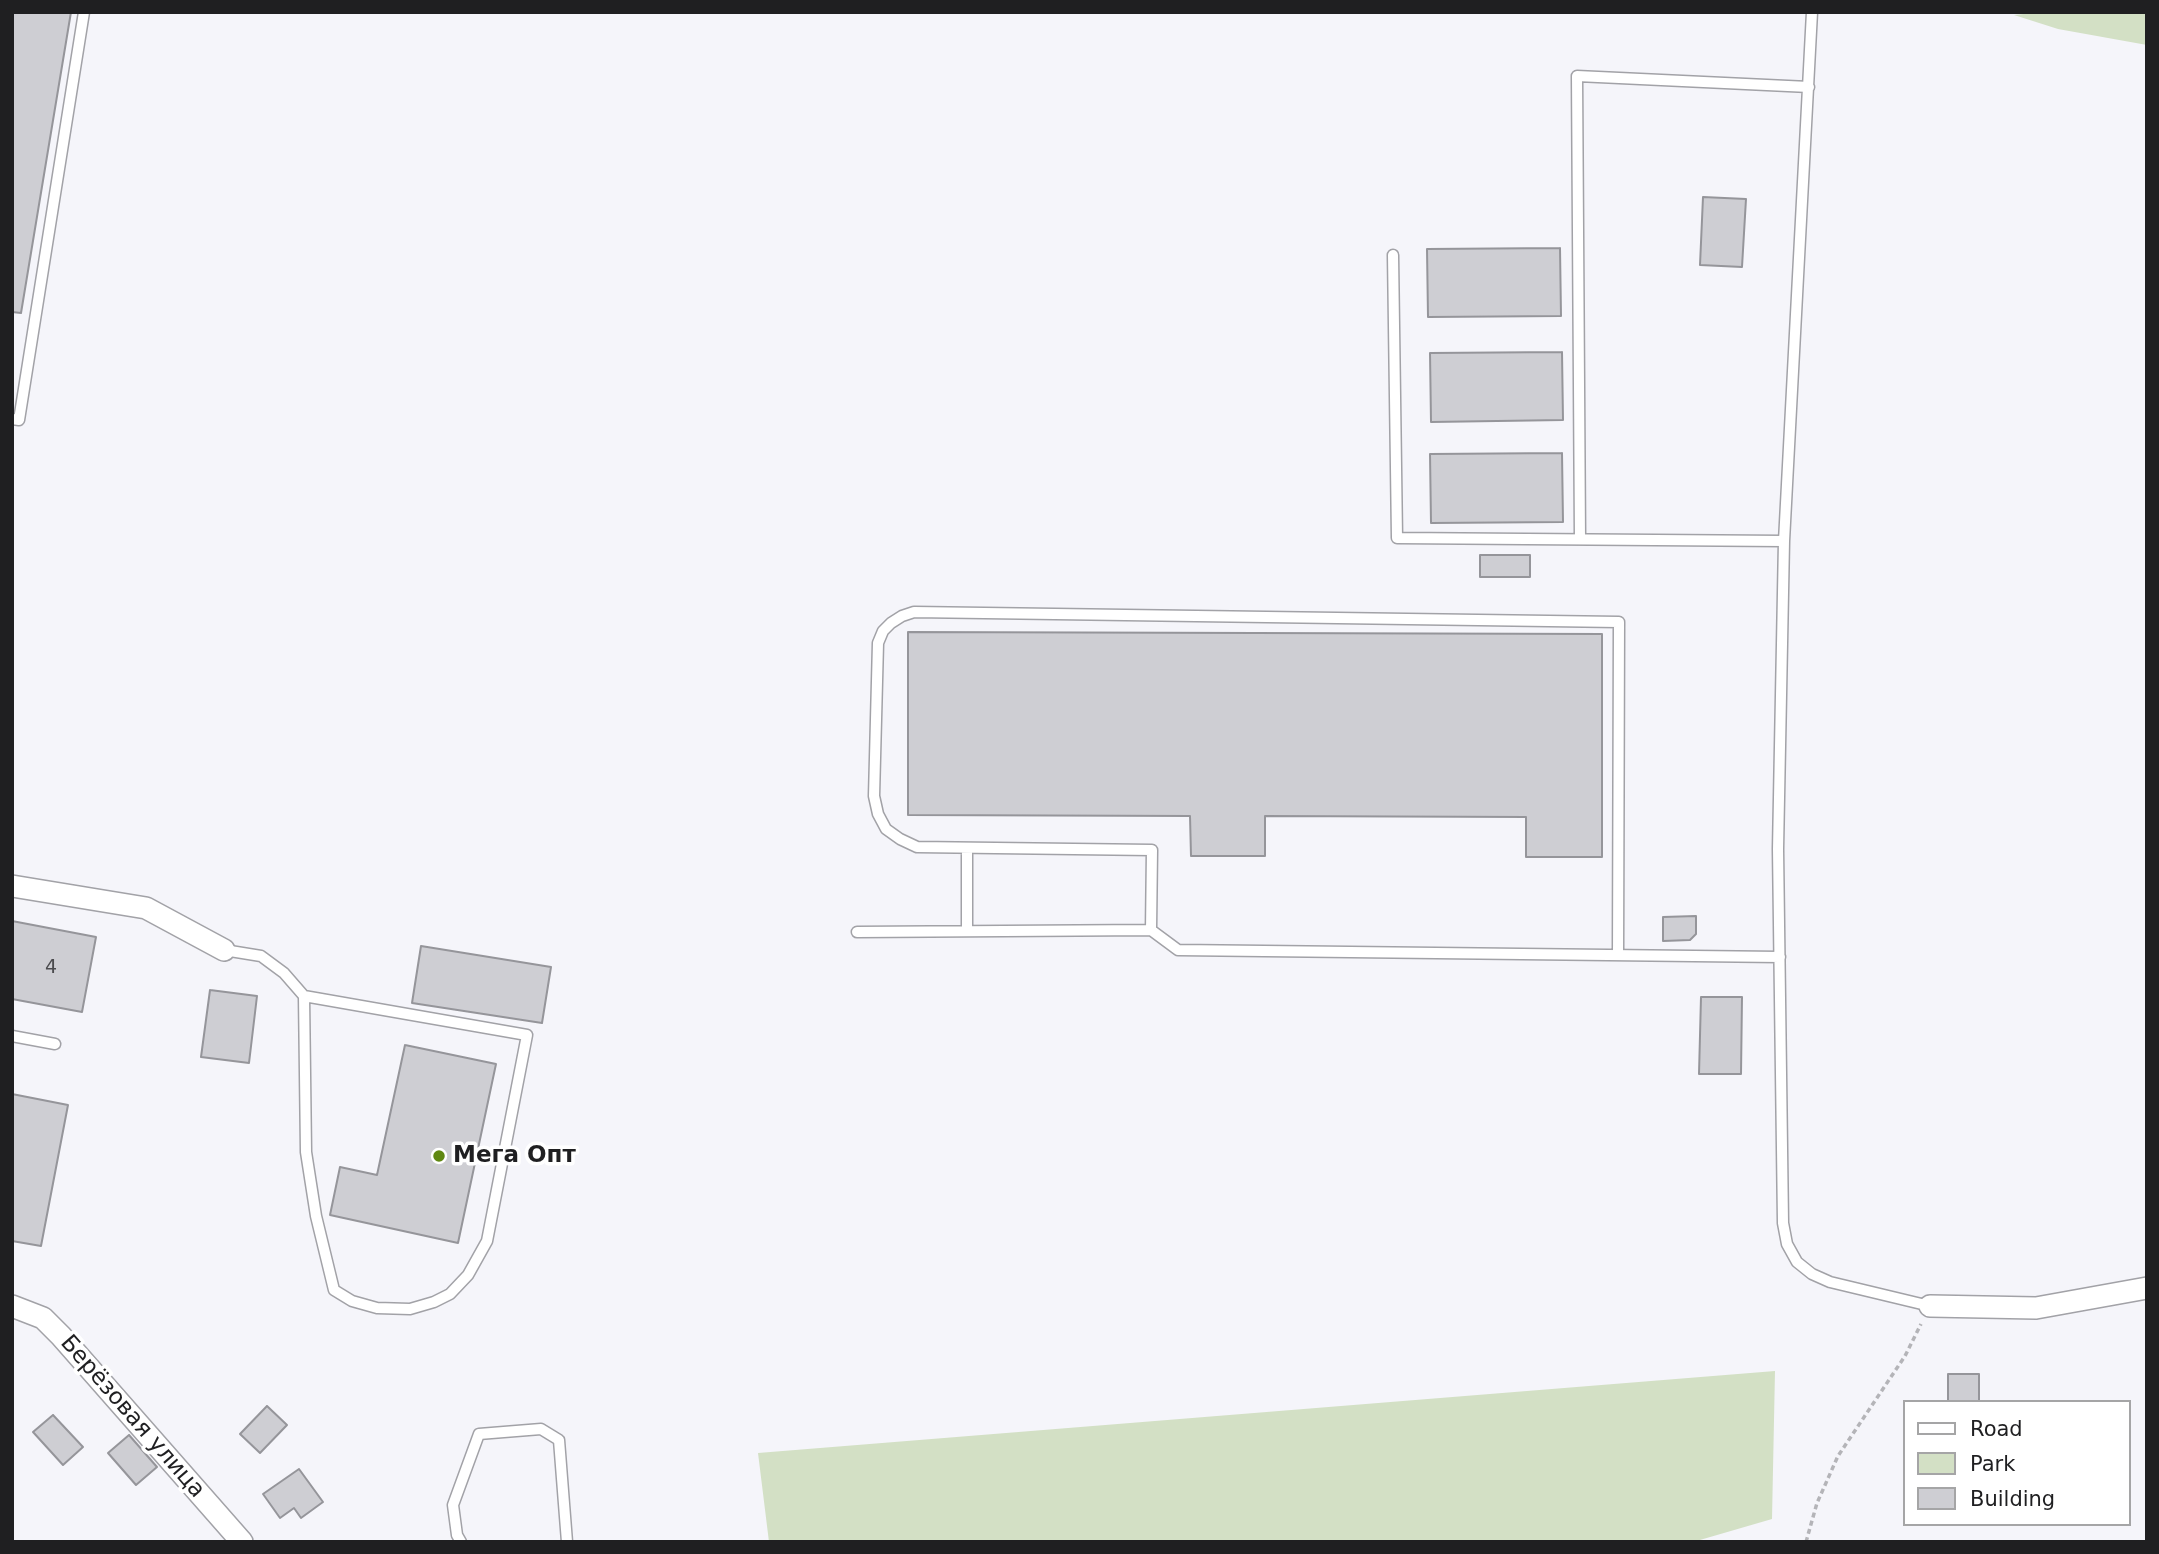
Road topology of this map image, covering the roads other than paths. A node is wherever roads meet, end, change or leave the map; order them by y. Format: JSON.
{"nodes":[{"id":1,"x":84,"y":12,"type":"edge"},
{"id":2,"x":1812,"y":12,"type":"edge"},
{"id":3,"x":1809,"y":87,"type":"junction"},
{"id":4,"x":1393,"y":255,"type":"dead end"},
{"id":5,"x":12,"y":419,"type":"edge"},
{"id":6,"x":1580,"y":540,"type":"junction"},
{"id":7,"x":1784,"y":541,"type":"junction"},
{"id":8,"x":967,"y":848,"type":"junction"},
{"id":9,"x":12,"y":886,"type":"edge"},
{"id":10,"x":1151,"y":930,"type":"junction"},
{"id":11,"x":967,"y":931,"type":"junction"},
{"id":12,"x":857,"y":932,"type":"dead end"},
{"id":13,"x":224,"y":950,"type":"joint"},
{"id":14,"x":1618,"y":955,"type":"junction"},
{"id":15,"x":1780,"y":957,"type":"junction"},
{"id":16,"x":304,"y":996,"type":"junction"},
{"id":17,"x":12,"y":1036,"type":"edge"},
{"id":18,"x":55,"y":1044,"type":"dead end"},
{"id":19,"x":2147,"y":1289,"type":"edge"},
{"id":20,"x":12,"y":1306,"type":"edge"},
{"id":21,"x":1930,"y":1306,"type":"joint"},
{"id":22,"x":242,"y":1542,"type":"edge"},
{"id":23,"x":461,"y":1542,"type":"edge"},
{"id":24,"x":567,"y":1542,"type":"edge"}],
"edges":[{"from":1,"to":5,"type":"lane"},
{"from":2,"to":3,"type":"lane"},
{"from":3,"to":6,"type":"lane"},
{"from":3,"to":7,"type":"lane"},
{"from":4,"to":6,"type":"lane"},
{"from":6,"to":7,"type":"lane"},
{"from":7,"to":15,"type":"lane"},
{"from":8,"to":10,"type":"lane"},
{"from":8,"to":11,"type":"lane"},
{"from":8,"to":14,"type":"lane"},
{"from":9,"to":13,"type":"street"},
{"from":10,"to":11,"type":"lane"},
{"from":10,"to":14,"type":"lane"},
{"from":11,"to":12,"type":"lane"},
{"from":13,"to":16,"type":"lane"},
{"from":14,"to":15,"type":"lane"},
{"from":15,"to":21,"type":"lane"},
{"from":16,"to":16,"type":"lane"},
{"from":17,"to":18,"type":"lane"},
{"from":19,"to":21,"type":"street"},
{"from":20,"to":22,"type":"street","name":"Берёзовая улица"},
{"from":23,"to":24,"type":"lane"}]}
